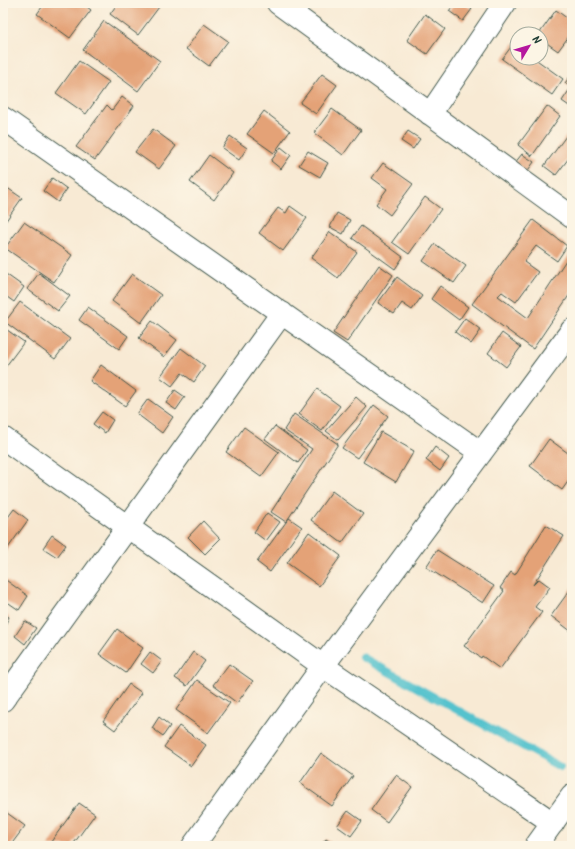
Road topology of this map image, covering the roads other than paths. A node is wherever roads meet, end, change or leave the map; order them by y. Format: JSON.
{"nodes":[{"id":1,"x":278,"y":3,"type":"edge"},
{"id":2,"x":505,"y":3,"type":"edge"},
{"id":3,"x":430,"y":114,"type":"junction"},
{"id":4,"x":3,"y":118,"type":"edge"},
{"id":5,"x":572,"y":217,"type":"edge"},
{"id":6,"x":282,"y":314,"type":"junction"},
{"id":7,"x":572,"y":330,"type":"edge"},
{"id":8,"x":3,"y":438,"type":"edge"},
{"id":9,"x":481,"y":453,"type":"junction"},
{"id":10,"x":128,"y":527,"type":"junction"},
{"id":11,"x":323,"y":666,"type":"junction"},
{"id":12,"x":3,"y":700,"type":"edge"},
{"id":13,"x":572,"y":796,"type":"edge"},
{"id":14,"x":553,"y":823,"type":"junction"},
{"id":15,"x":193,"y":846,"type":"edge"},
{"id":16,"x":536,"y":846,"type":"edge"}],
"edges":[{"from":1,"to":3,"type":"street"},
{"from":2,"to":3,"type":"street"},
{"from":3,"to":5,"type":"street"},
{"from":4,"to":6,"type":"street"},
{"from":6,"to":9,"type":"street"},
{"from":6,"to":10,"type":"street"},
{"from":7,"to":9,"type":"street"},
{"from":8,"to":10,"type":"street"},
{"from":9,"to":11,"type":"street"},
{"from":10,"to":11,"type":"street"},
{"from":10,"to":12,"type":"street"},
{"from":11,"to":14,"type":"street"},
{"from":11,"to":15,"type":"street"},
{"from":13,"to":14,"type":"street"},
{"from":14,"to":16,"type":"street"}]}
